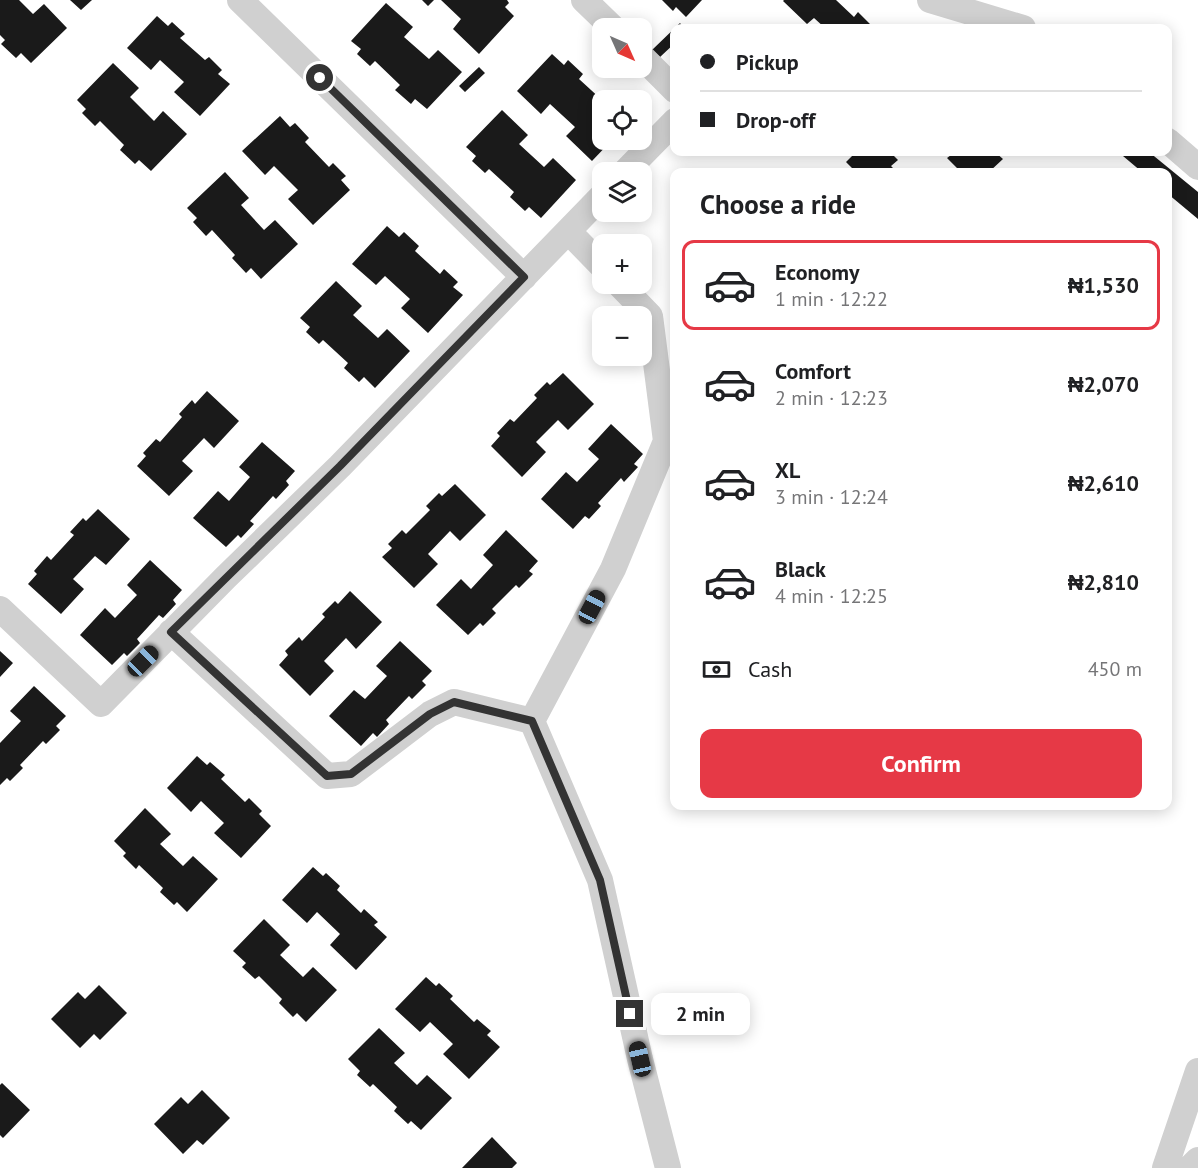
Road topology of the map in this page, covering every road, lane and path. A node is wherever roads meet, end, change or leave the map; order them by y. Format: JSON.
{"nodes":[{"id":1,"x":240,"y":0,"type":"edge"},
{"id":2,"x":584,"y":0,"type":"edge"},
{"id":3,"x":930,"y":0,"type":"edge"},
{"id":4,"x":603,"y":18,"type":"edge"},
{"id":5,"x":1010,"y":24,"type":"edge"},
{"id":6,"x":652,"y":67,"type":"edge"},
{"id":7,"x":670,"y":85,"type":"edge"},
{"id":8,"x":670,"y":125,"type":"edge"},
{"id":9,"x":1172,"y":144,"type":"edge"},
{"id":10,"x":635,"y":162,"type":"edge"},
{"id":11,"x":1198,"y":167,"type":"edge"},
{"id":12,"x":592,"y":206,"type":"edge"},
{"id":13,"x":568,"y":231,"type":"junction"},
{"id":14,"x":592,"y":256,"type":"edge"},
{"id":15,"x":524,"y":277,"type":"junction"},
{"id":16,"x":629,"y":294,"type":"edge"},
{"id":17,"x":0,"y":609,"type":"edge"},
{"id":18,"x":171,"y":632,"type":"junction"},
{"id":19,"x":532,"y":721,"type":"junction"},
{"id":20,"x":1198,"y":1071,"type":"edge"},
{"id":21,"x":1198,"y":1160,"type":"edge"},
{"id":22,"x":668,"y":1168,"type":"edge"},
{"id":23,"x":1165,"y":1168,"type":"edge"},
{"id":24,"x":1190,"y":1168,"type":"edge"}],
"edges":[{"from":1,"to":15,"type":"street"},
{"from":2,"to":4,"type":"street"},
{"from":3,"to":5,"type":"street"},
{"from":6,"to":7,"type":"street"},
{"from":8,"to":10,"type":"street"},
{"from":9,"to":11,"type":"street"},
{"from":12,"to":13,"type":"street"},
{"from":13,"to":14,"type":"street"},
{"from":13,"to":15,"type":"street"},
{"from":15,"to":18,"type":"street"},
{"from":16,"to":19,"type":"street"},
{"from":17,"to":18,"type":"street"},
{"from":18,"to":19,"type":"street"},
{"from":19,"to":22,"type":"street"},
{"from":20,"to":23,"type":"street"},
{"from":21,"to":24,"type":"street"}]}
